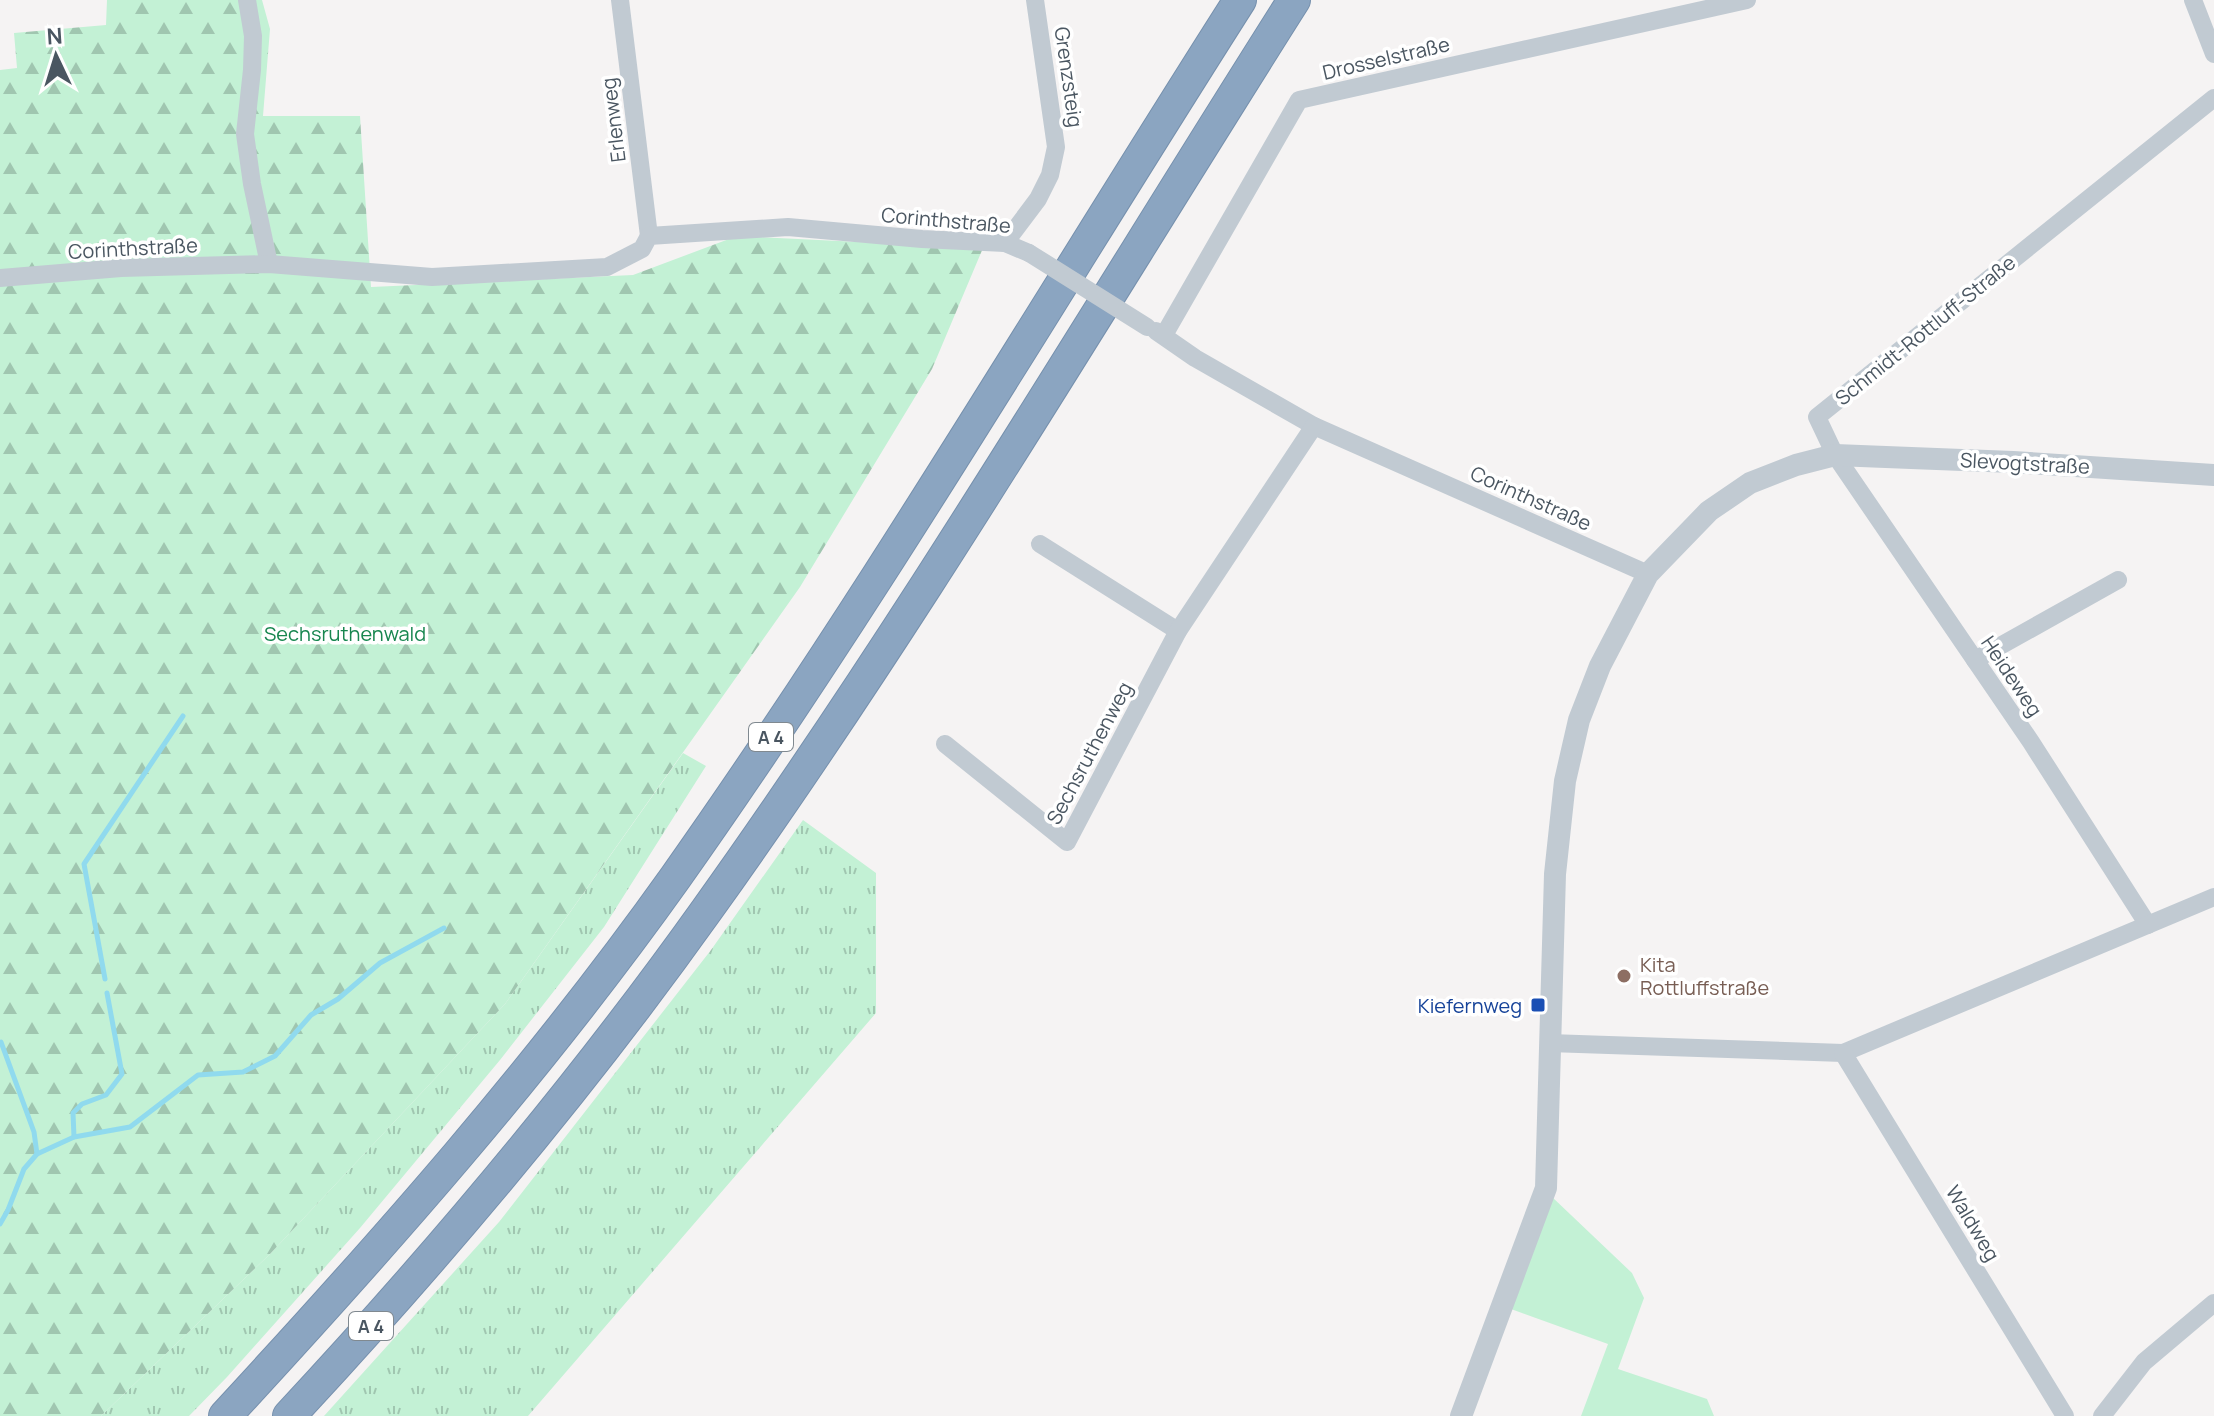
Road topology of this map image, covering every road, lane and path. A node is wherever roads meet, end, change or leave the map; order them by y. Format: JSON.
{"nodes":[{"id":1,"x":247,"y":0,"type":"edge"},
{"id":2,"x":620,"y":0,"type":"edge"},
{"id":3,"x":1035,"y":0,"type":"edge"},
{"id":4,"x":1240,"y":0,"type":"edge"},
{"id":5,"x":1294,"y":0,"type":"edge"},
{"id":6,"x":1747,"y":0,"type":"edge"},
{"id":7,"x":2193,"y":0,"type":"edge"},
{"id":8,"x":2214,"y":54,"type":"edge"},
{"id":9,"x":2214,"y":98,"type":"edge"},
{"id":10,"x":649,"y":236,"type":"junction"},
{"id":11,"x":1005,"y":243,"type":"junction"},
{"id":12,"x":269,"y":264,"type":"junction"},
{"id":13,"x":0,"y":278,"type":"edge"},
{"id":14,"x":1164,"y":335,"type":"junction"},
{"id":15,"x":1314,"y":426,"type":"junction"},
{"id":16,"x":1835,"y":455,"type":"junction"},
{"id":17,"x":2214,"y":475,"type":"edge"},
{"id":18,"x":1040,"y":544,"type":"dead end"},
{"id":19,"x":1648,"y":574,"type":"junction"},
{"id":20,"x":2118,"y":580,"type":"dead end"},
{"id":21,"x":1178,"y":631,"type":"junction"},
{"id":22,"x":1975,"y":660,"type":"junction"},
{"id":23,"x":945,"y":744,"type":"dead end"},
{"id":24,"x":2214,"y":897,"type":"edge"},
{"id":25,"x":2148,"y":925,"type":"junction"},
{"id":26,"x":1549,"y":1043,"type":"junction"},
{"id":27,"x":1843,"y":1053,"type":"junction"},
{"id":28,"x":2214,"y":1303,"type":"edge"},
{"id":29,"x":225,"y":1416,"type":"edge"},
{"id":30,"x":289,"y":1416,"type":"edge"},
{"id":31,"x":1461,"y":1416,"type":"edge"},
{"id":32,"x":2065,"y":1416,"type":"edge"},
{"id":33,"x":2102,"y":1416,"type":"edge"}],
"edges":[{"from":1,"to":12,"type":"street"},
{"from":2,"to":10,"type":"street","name":"Erlenweg"},
{"from":3,"to":11,"type":"street","name":"Grenzsteig"},
{"from":4,"to":29,"type":"highway","number":"A 4"},
{"from":5,"to":30,"type":"highway","number":"A 4"},
{"from":6,"to":14,"type":"street","name":"Drosselstraße"},
{"from":7,"to":8,"type":"street"},
{"from":9,"to":16,"type":"street","name":"Schmidt-Rottluff-Straße"},
{"from":10,"to":11,"type":"street","name":"Corinthstraße"},
{"from":10,"to":12,"type":"street","name":"Corinthstraße"},
{"from":11,"to":14,"type":"street","name":"Corinthstraße","bridge":true},
{"from":12,"to":13,"type":"street","name":"Corinthstraße"},
{"from":14,"to":15,"type":"street","name":"Corinthstraße"},
{"from":15,"to":19,"type":"street","name":"Corinthstraße"},
{"from":15,"to":21,"type":"street","name":"Sechsruthenweg"},
{"from":16,"to":17,"type":"street","name":"Slevogtstraße"},
{"from":16,"to":19,"type":"street"},
{"from":16,"to":22,"type":"street","name":"Heideweg"},
{"from":18,"to":21,"type":"street"},
{"from":19,"to":26,"type":"street"},
{"from":20,"to":22,"type":"street"},
{"from":21,"to":23,"type":"street","name":"Sechsruthenweg"},
{"from":22,"to":25,"type":"street","name":"Heideweg"},
{"from":24,"to":25,"type":"street"},
{"from":25,"to":27,"type":"street"},
{"from":26,"to":27,"type":"street"},
{"from":26,"to":31,"type":"street"},
{"from":27,"to":32,"type":"street","name":"Waldweg"},
{"from":28,"to":33,"type":"street"}]}
